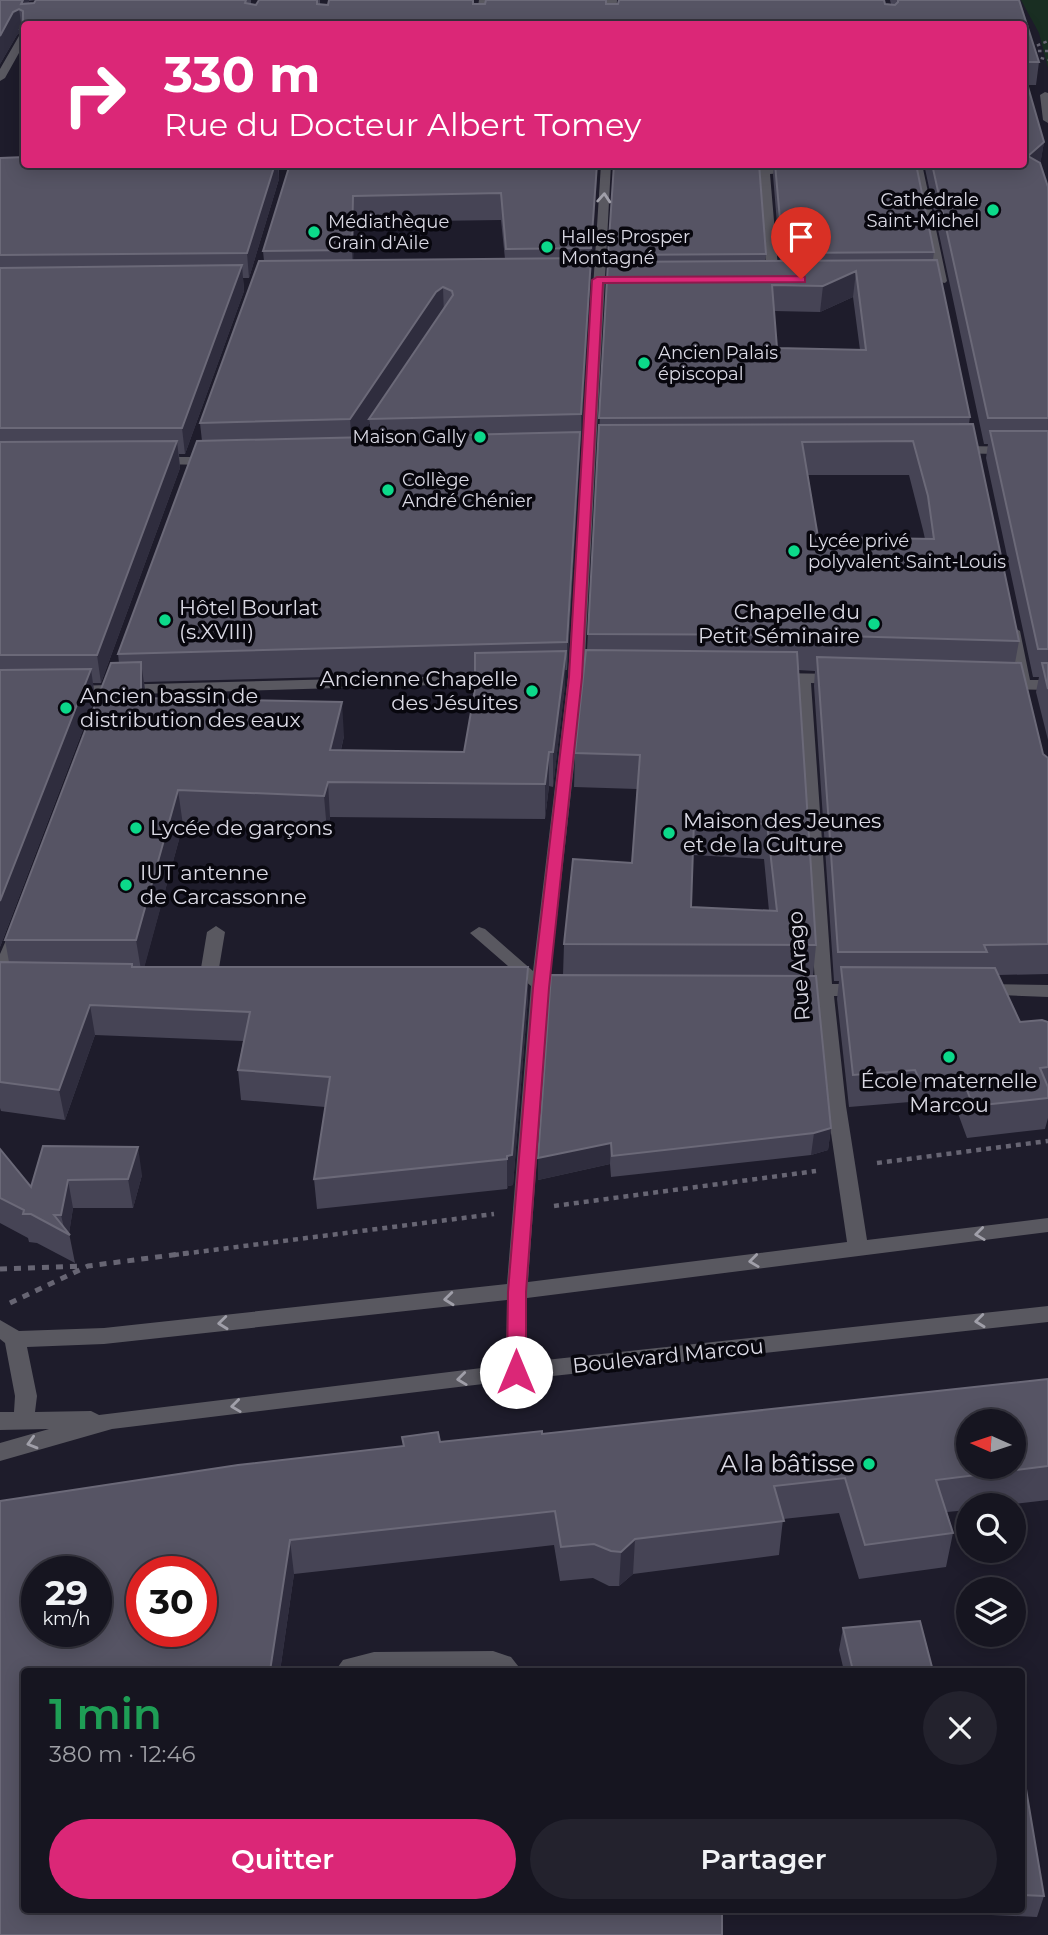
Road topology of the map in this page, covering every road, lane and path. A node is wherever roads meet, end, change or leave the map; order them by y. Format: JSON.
{"nodes":[{"id":1,"x":484,"y":0,"type":"edge"},
{"id":2,"x":612,"y":0,"type":"edge"},
{"id":3,"x":480,"y":21,"type":"edge"},
{"id":4,"x":612,"y":21,"type":"edge"},
{"id":5,"x":21,"y":40,"type":"edge"},
{"id":6,"x":1048,"y":41,"type":"edge"},
{"id":7,"x":1027,"y":50,"type":"edge"},
{"id":8,"x":1027,"y":51,"type":"edge"},
{"id":9,"x":1048,"y":51,"type":"edge"},
{"id":10,"x":1027,"y":52,"type":"edge"},
{"id":11,"x":1048,"y":60,"type":"edge"},
{"id":12,"x":5,"y":61,"type":"edge"},
{"id":13,"x":0,"y":78,"type":"edge"},
{"id":14,"x":1045,"y":95,"type":"dead end"},
{"id":15,"x":1048,"y":120,"type":"edge"},
{"id":16,"x":913,"y":168,"type":"edge"},
{"id":17,"x":606,"y":170,"type":"edge"},
{"id":18,"x":764,"y":170,"type":"junction"},
{"id":19,"x":802,"y":170,"type":"edge"},
{"id":20,"x":724,"y":171,"type":"edge"},
{"id":21,"x":760,"y":279,"type":"edge"},
{"id":22,"x":773,"y":279,"type":"junction"},
{"id":23,"x":787,"y":279,"type":"edge"},
{"id":24,"x":937,"y":283,"type":"edge"},
{"id":25,"x":948,"y":450,"type":"edge"},
{"id":26,"x":1048,"y":451,"type":"edge"},
{"id":27,"x":220,"y":460,"type":"edge"},
{"id":28,"x":137,"y":461,"type":"edge"},
{"id":29,"x":1010,"y":619,"type":"edge"},
{"id":30,"x":763,"y":678,"type":"edge"},
{"id":31,"x":803,"y":678,"type":"junction"},
{"id":32,"x":507,"y":680,"type":"edge"},
{"id":33,"x":858,"y":680,"type":"edge"},
{"id":34,"x":982,"y":683,"type":"edge"},
{"id":35,"x":1048,"y":685,"type":"edge"},
{"id":36,"x":1025,"y":690,"type":"junction"},
{"id":37,"x":55,"y":691,"type":"edge"},
{"id":38,"x":20,"y":925,"type":"edge"},
{"id":39,"x":216,"y":932,"type":"dead end"},
{"id":40,"x":479,"y":933,"type":"dead end"},
{"id":41,"x":5,"y":982,"type":"edge"},
{"id":42,"x":207,"y":986,"type":"edge"},
{"id":43,"x":513,"y":988,"type":"edge"},
{"id":44,"x":547,"y":988,"type":"junction"},
{"id":45,"x":782,"y":989,"type":"edge"},
{"id":46,"x":822,"y":989,"type":"junction"},
{"id":47,"x":875,"y":990,"type":"edge"},
{"id":48,"x":968,"y":990,"type":"edge"},
{"id":49,"x":1048,"y":991,"type":"edge"},
{"id":50,"x":1048,"y":1225,"type":"edge"},
{"id":51,"x":858,"y":1248,"type":"junction"},
{"id":52,"x":88,"y":1266,"type":"dead end"},
{"id":53,"x":0,"y":1269,"type":"edge"},
{"id":54,"x":517,"y":1292,"type":"junction"},
{"id":55,"x":1048,"y":1314,"type":"edge"},
{"id":56,"x":7,"y":1334,"type":"edge"},
{"id":57,"x":516,"y":1372,"type":"junction"},
{"id":58,"x":0,"y":1420,"type":"edge"},
{"id":59,"x":24,"y":1420,"type":"junction"},
{"id":60,"x":112,"y":1420,"type":"junction"},
{"id":61,"x":0,"y":1452,"type":"edge"},
{"id":62,"x":350,"y":1668,"type":"edge"},
{"id":63,"x":507,"y":1668,"type":"edge"}],
"edges":[{"from":1,"to":3,"type":"street"},
{"from":2,"to":4,"type":"street"},
{"from":5,"to":12,"type":"street"},
{"from":6,"to":7,"type":"path"},
{"from":8,"to":9,"type":"path"},
{"from":10,"to":11,"type":"path"},
{"from":12,"to":13,"type":"street"},
{"from":14,"to":15,"type":"street"},
{"from":16,"to":24,"type":"street"},
{"from":44,"to":17,"type":"street","one_way":true},
{"from":18,"to":19,"type":"street"},
{"from":18,"to":20,"type":"street"},
{"from":18,"to":22,"type":"street"},
{"from":21,"to":22,"type":"street"},
{"from":22,"to":23,"type":"street"},
{"from":25,"to":26,"type":"street"},
{"from":27,"to":28,"type":"street"},
{"from":29,"to":36,"type":"street"},
{"from":30,"to":31,"type":"street"},
{"from":31,"to":33,"type":"street"},
{"from":31,"to":46,"type":"street","name":"Rue Arago"},
{"from":32,"to":37,"type":"street"},
{"from":34,"to":36,"type":"street"},
{"from":35,"to":36,"type":"street"},
{"from":38,"to":41,"type":"street"},
{"from":39,"to":42,"type":"street"},
{"from":40,"to":44,"type":"street"},
{"from":43,"to":44,"type":"street"},
{"from":44,"to":54,"type":"street"},
{"from":45,"to":46,"type":"street"},
{"from":46,"to":47,"type":"street"},
{"from":46,"to":51,"type":"street","name":"Rue Arago"},
{"from":48,"to":49,"type":"street"},
{"from":50,"to":51,"type":"street","one_way":true},
{"from":51,"to":54,"type":"street","one_way":true},
{"from":52,"to":53,"type":"path"},
{"from":54,"to":56,"type":"street","one_way":true},
{"from":54,"to":57,"type":"street"},
{"from":55,"to":57,"type":"street","name":"Boulevard Marcou","one_way":true},
{"from":56,"to":59,"type":"street"},
{"from":57,"to":60,"type":"street","name":"Boulevard Marcou","one_way":true},
{"from":58,"to":59,"type":"street"},
{"from":59,"to":60,"type":"street"},
{"from":60,"to":61,"type":"street","name":"Boulevard Marcou","one_way":true},
{"from":62,"to":63,"type":"street"}]}
